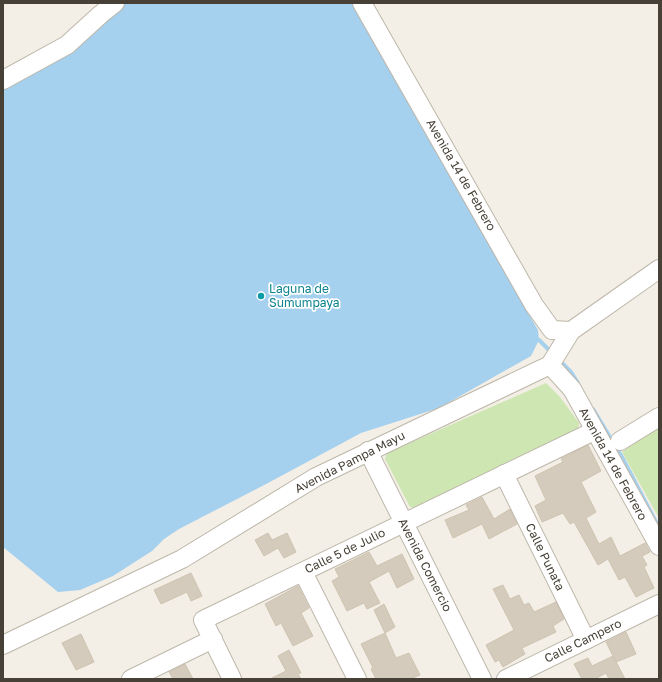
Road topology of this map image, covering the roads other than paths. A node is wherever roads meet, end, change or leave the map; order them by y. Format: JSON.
{"nodes":[{"id":1,"x":115,"y":3,"type":"edge"},
{"id":2,"x":362,"y":3,"type":"edge"},
{"id":3,"x":3,"y":80,"type":"edge"},
{"id":4,"x":659,"y":269,"type":"edge"},
{"id":5,"x":571,"y":331,"type":"junction"},
{"id":6,"x":550,"y":365,"type":"junction"},
{"id":7,"x":659,"y":417,"type":"edge"},
{"id":8,"x":594,"y":431,"type":"junction"},
{"id":9,"x":620,"y":441,"type":"dead end"},
{"id":10,"x":368,"y":451,"type":"junction"},
{"id":11,"x":504,"y":474,"type":"junction"},
{"id":12,"x":404,"y":523,"type":"junction"},
{"id":13,"x":659,"y":546,"type":"edge"},
{"id":14,"x":303,"y":572,"type":"junction"},
{"id":15,"x":659,"y":604,"type":"edge"},
{"id":16,"x":213,"y":639,"type":"junction"},
{"id":17,"x":586,"y":640,"type":"junction"},
{"id":18,"x":3,"y":645,"type":"edge"},
{"id":19,"x":131,"y":679,"type":"edge"},
{"id":20,"x":232,"y":679,"type":"edge"},
{"id":21,"x":357,"y":679,"type":"edge"},
{"id":22,"x":482,"y":679,"type":"edge"},
{"id":23,"x":506,"y":679,"type":"edge"}],
"edges":[{"from":1,"to":3,"type":"street"},
{"from":2,"to":5,"type":"street","name":"Avenida 14 de Febrero"},
{"from":4,"to":5,"type":"street"},
{"from":5,"to":6,"type":"street"},
{"from":6,"to":8,"type":"street","name":"Avenida 14 de Febrero"},
{"from":6,"to":10,"type":"street","name":"Avenida Pampa Mayu"},
{"from":7,"to":9,"type":"street"},
{"from":8,"to":11,"type":"street","name":"Calle 5 de Julio"},
{"from":8,"to":13,"type":"street","name":"Avenida 14 de Febrero"},
{"from":10,"to":12,"type":"street","name":"Avenida Comercio"},
{"from":10,"to":18,"type":"street","name":"Avenida Pampa Mayu"},
{"from":11,"to":12,"type":"street","name":"Calle 5 de Julio"},
{"from":11,"to":17,"type":"street","name":"Calle Punata"},
{"from":12,"to":14,"type":"street","name":"Calle 5 de Julio"},
{"from":12,"to":22,"type":"street","name":"Avenida Comercio"},
{"from":14,"to":16,"type":"street","name":"Calle 5 de Julio"},
{"from":14,"to":21,"type":"street"},
{"from":15,"to":17,"type":"street","name":"Calle Campero"},
{"from":16,"to":19,"type":"street"},
{"from":16,"to":20,"type":"street"},
{"from":17,"to":23,"type":"street","name":"Calle Campero"}]}
